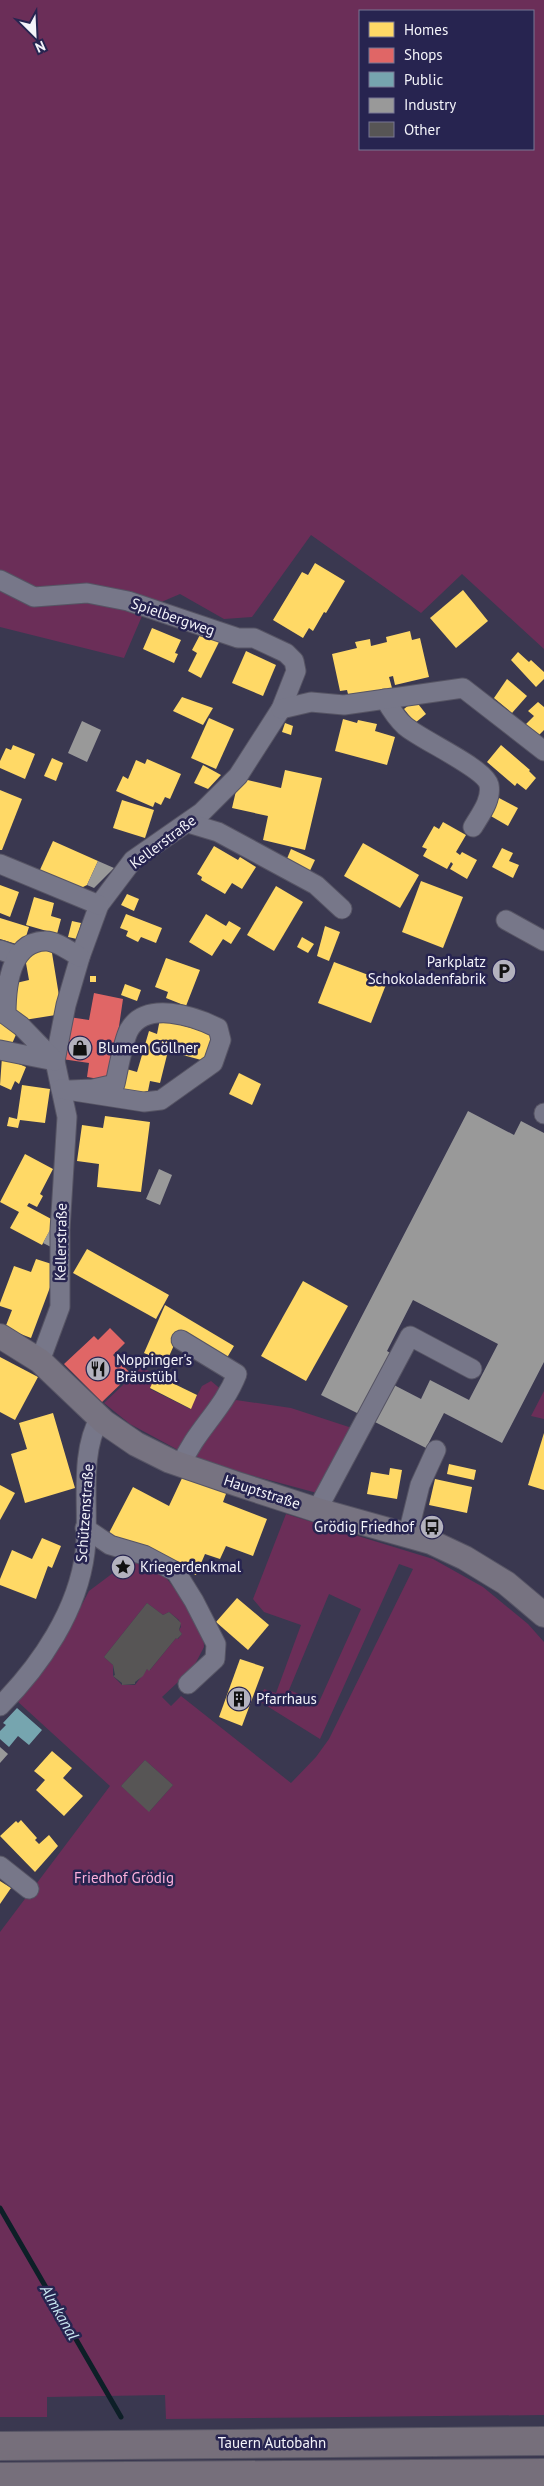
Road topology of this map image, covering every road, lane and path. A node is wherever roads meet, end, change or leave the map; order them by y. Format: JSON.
{"nodes":[{"id":1,"x":0,"y":580,"type":"edge"},
{"id":2,"x":385,"y":699,"type":"junction"},
{"id":3,"x":281,"y":709,"type":"junction"},
{"id":4,"x":544,"y":751,"type":"edge"},
{"id":5,"x":188,"y":823,"type":"junction"},
{"id":6,"x":473,"y":827,"type":"dead end"},
{"id":7,"x":0,"y":864,"type":"edge"},
{"id":8,"x":100,"y":905,"type":"junction"},
{"id":9,"x":342,"y":910,"type":"dead end"},
{"id":10,"x":506,"y":920,"type":"dead end"},
{"id":11,"x":544,"y":941,"type":"edge"},
{"id":12,"x":9,"y":953,"type":"edge"},
{"id":13,"x":80,"y":957,"type":"junction"},
{"id":14,"x":0,"y":1050,"type":"edge"},
{"id":15,"x":55,"y":1061,"type":"junction"},
{"id":16,"x":66,"y":1089,"type":"junction"},
{"id":17,"x":0,"y":1336,"type":"edge"},
{"id":18,"x":181,"y":1340,"type":"dead end"},
{"id":19,"x":40,"y":1361,"type":"junction"},
{"id":20,"x":472,"y":1369,"type":"dead end"},
{"id":21,"x":100,"y":1418,"type":"junction"},
{"id":22,"x":436,"y":1450,"type":"dead end"},
{"id":23,"x":181,"y":1465,"type":"junction"},
{"id":24,"x":317,"y":1510,"type":"junction"},
{"id":25,"x":85,"y":1528,"type":"junction"},
{"id":26,"x":408,"y":1534,"type":"junction"},
{"id":27,"x":543,"y":1614,"type":"edge"},
{"id":28,"x":188,"y":1684,"type":"dead end"},
{"id":29,"x":0,"y":1706,"type":"edge"},
{"id":30,"x":0,"y":1866,"type":"edge"},
{"id":31,"x":29,"y":1889,"type":"dead end"},
{"id":32,"x":544,"y":2441,"type":"edge"},
{"id":33,"x":0,"y":2446,"type":"edge"},
{"id":34,"x":544,"y":2473,"type":"edge"},
{"id":35,"x":0,"y":2477,"type":"edge"}],
"edges":[{"from":1,"to":3,"type":"street","name":"Spielbergweg"},
{"from":2,"to":3,"type":"street"},
{"from":2,"to":4,"type":"street"},
{"from":2,"to":6,"type":"street"},
{"from":3,"to":5,"type":"street","name":"Kellerstraße"},
{"from":5,"to":8,"type":"street","name":"Kellerstraße"},
{"from":5,"to":9,"type":"street"},
{"from":7,"to":8,"type":"street"},
{"from":8,"to":13,"type":"street","name":"Kellerstraße"},
{"from":10,"to":11,"type":"street"},
{"from":12,"to":13,"type":"street"},
{"from":12,"to":15,"type":"street"},
{"from":13,"to":15,"type":"street","name":"Kellerstraße"},
{"from":14,"to":15,"type":"street"},
{"from":15,"to":16,"type":"street","name":"Kellerstraße"},
{"from":16,"to":16,"type":"street"},
{"from":16,"to":19,"type":"street","name":"Kellerstraße"},
{"from":17,"to":19,"type":"main road","name":"Hauptstraße"},
{"from":18,"to":23,"type":"street"},
{"from":19,"to":21,"type":"main road","name":"Hauptstraße"},
{"from":20,"to":24,"type":"street"},
{"from":21,"to":23,"type":"main road","name":"Hauptstraße"},
{"from":21,"to":25,"type":"street","name":"Schützenstraße"},
{"from":22,"to":26,"type":"street"},
{"from":23,"to":24,"type":"main road","name":"Hauptstraße"},
{"from":24,"to":26,"type":"main road","name":"Hauptstraße"},
{"from":25,"to":28,"type":"street"},
{"from":25,"to":29,"type":"street","name":"Schützenstraße"},
{"from":26,"to":27,"type":"main road","name":"Hauptstraße"},
{"from":30,"to":31,"type":"street"},
{"from":32,"to":33,"type":"highway","name":"Tauern Autobahn"},
{"from":34,"to":35,"type":"highway"}]}
